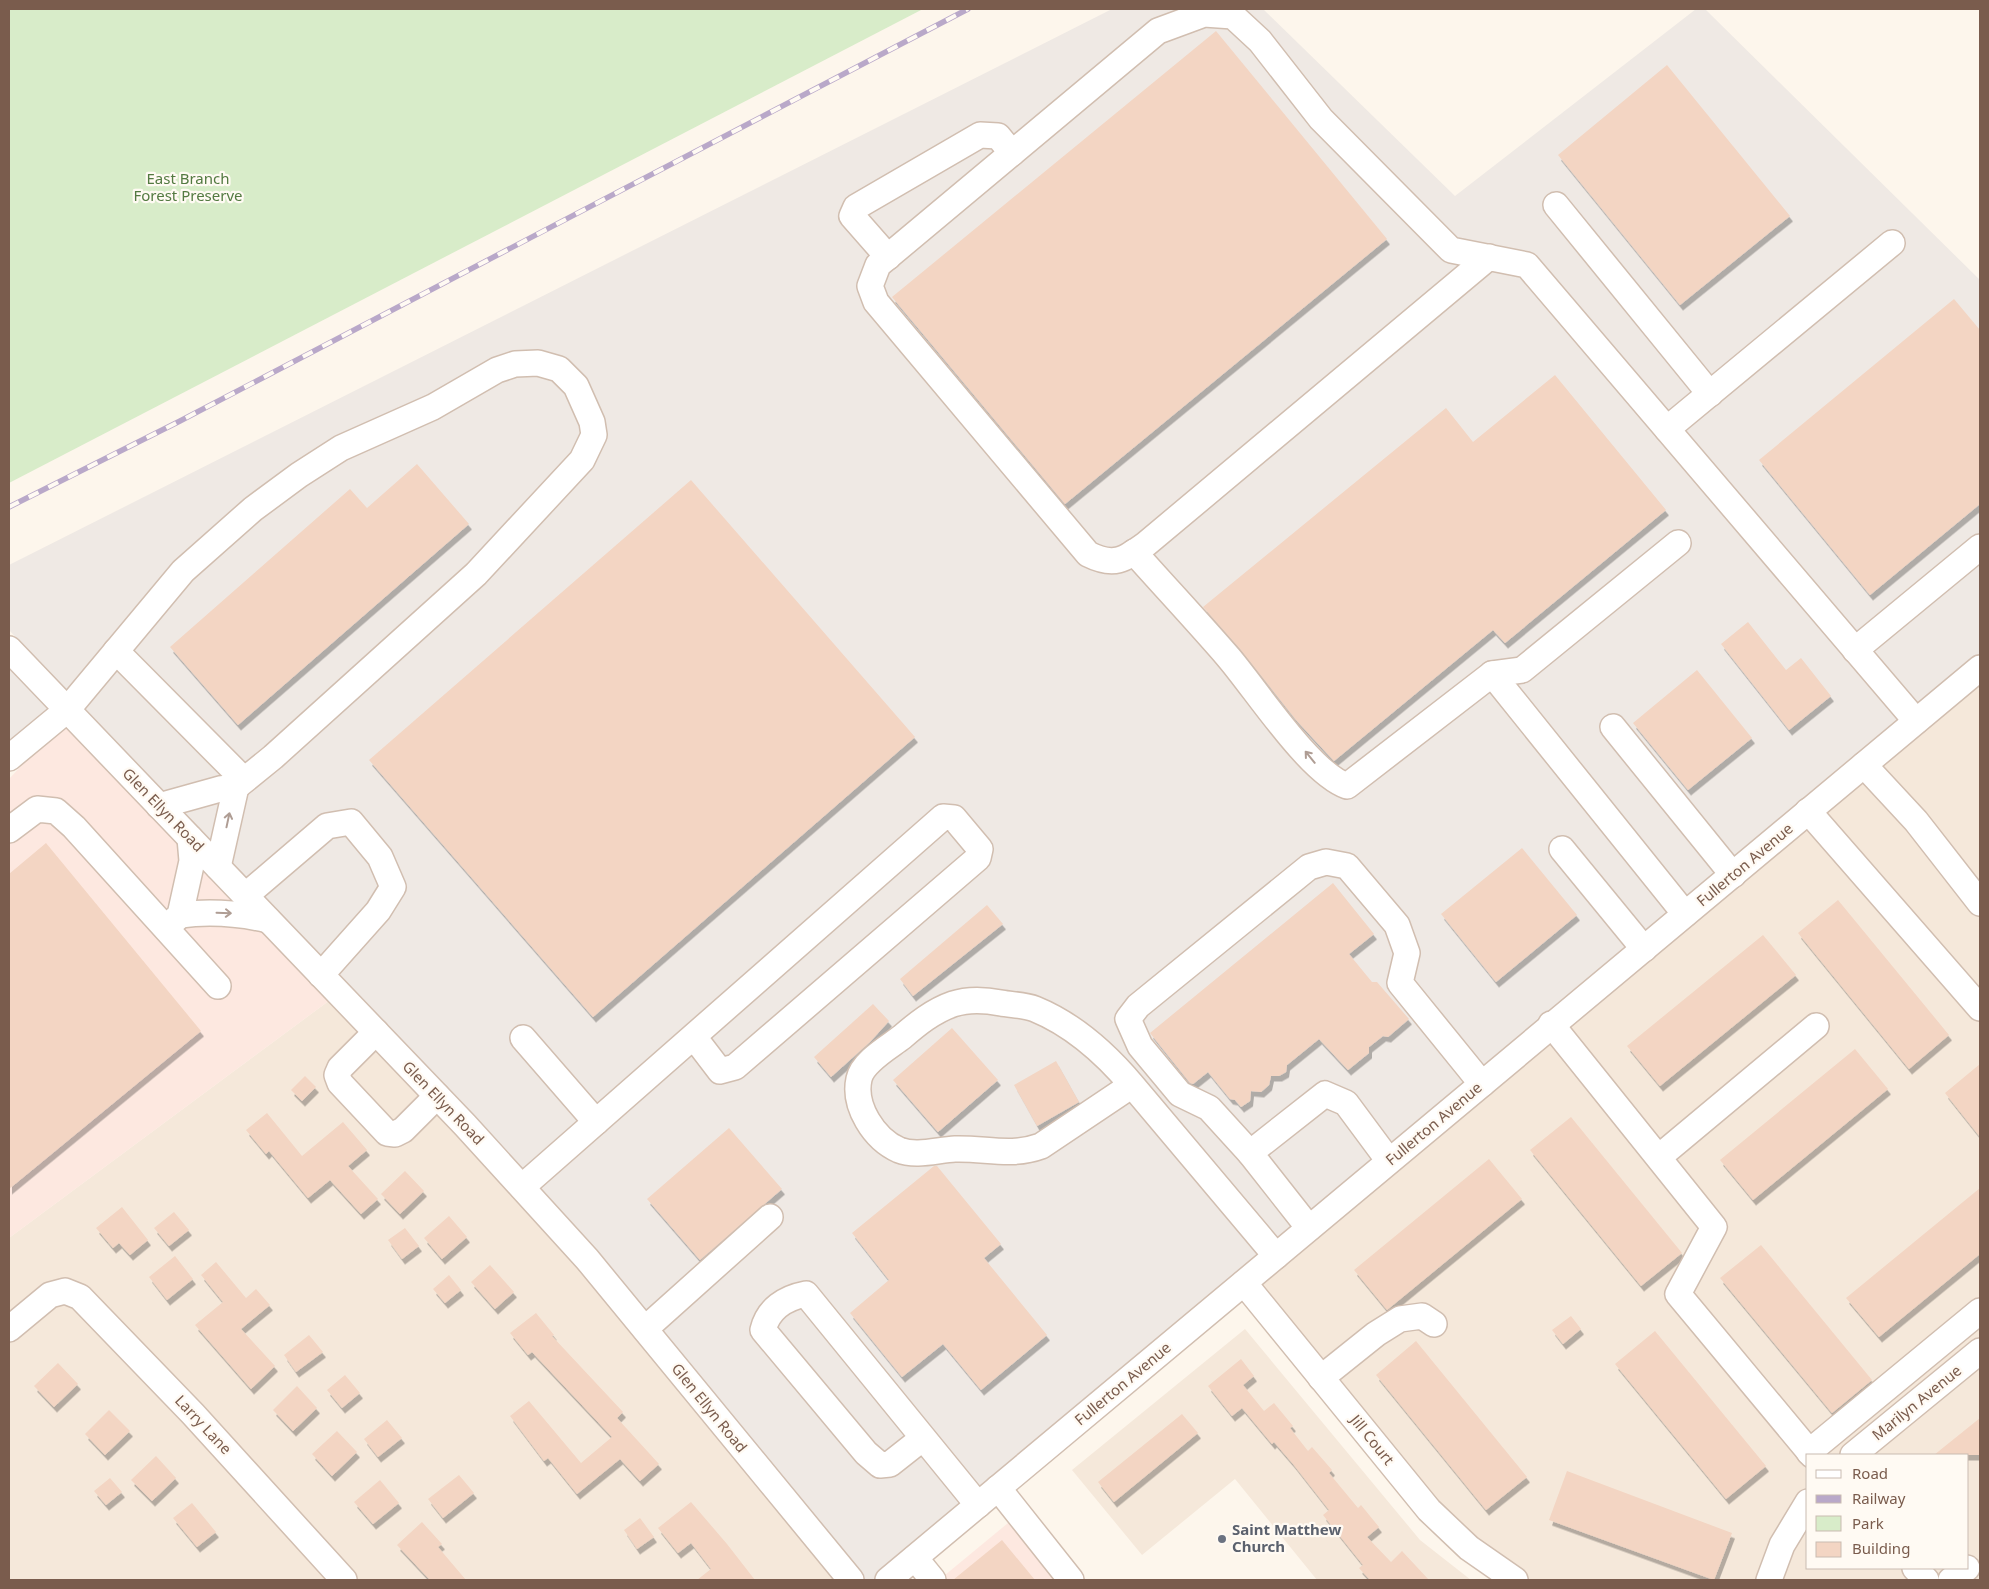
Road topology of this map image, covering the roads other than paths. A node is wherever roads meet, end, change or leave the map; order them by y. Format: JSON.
{"nodes":[{"id":1,"x":1012,"y":153,"type":"junction"},
{"id":2,"x":1556,"y":206,"type":"dead end"},
{"id":3,"x":1892,"y":243,"type":"dead end"},
{"id":4,"x":888,"y":257,"type":"junction"},
{"id":5,"x":1489,"y":257,"type":"junction"},
{"id":6,"x":1710,"y":394,"type":"junction"},
{"id":7,"x":1668,"y":429,"type":"junction"},
{"id":8,"x":1678,"y":543,"type":"dead end"},
{"id":9,"x":1980,"y":547,"type":"edge"},
{"id":10,"x":1134,"y":552,"type":"junction"},
{"id":11,"x":9,"y":649,"type":"edge"},
{"id":12,"x":1855,"y":650,"type":"junction"},
{"id":13,"x":116,"y":651,"type":"junction"},
{"id":14,"x":1980,"y":668,"type":"edge"},
{"id":15,"x":1492,"y":674,"type":"junction"},
{"id":16,"x":67,"y":710,"type":"junction"},
{"id":17,"x":1916,"y":721,"type":"junction"},
{"id":18,"x":1613,"y":727,"type":"dead end"},
{"id":19,"x":9,"y":758,"type":"edge"},
{"id":20,"x":1864,"y":765,"type":"junction"},
{"id":21,"x":240,"y":784,"type":"junction"},
{"id":22,"x":159,"y":806,"type":"junction"},
{"id":23,"x":1808,"y":812,"type":"junction"},
{"id":24,"x":9,"y":830,"type":"edge"},
{"id":25,"x":190,"y":838,"type":"junction"},
{"id":26,"x":1562,"y":849,"type":"dead end"},
{"id":27,"x":218,"y":867,"type":"junction"},
{"id":28,"x":1732,"y":875,"type":"junction"},
{"id":29,"x":245,"y":896,"type":"junction"},
{"id":30,"x":1980,"y":903,"type":"edge"},
{"id":31,"x":1685,"y":914,"type":"junction"},
{"id":32,"x":268,"y":920,"type":"junction"},
{"id":33,"x":173,"y":922,"type":"junction"},
{"id":34,"x":1644,"y":949,"type":"junction"},
{"id":35,"x":321,"y":975,"type":"junction"},
{"id":36,"x":218,"y":986,"type":"dead end"},
{"id":37,"x":1980,"y":1008,"type":"edge"},
{"id":38,"x":1551,"y":1024,"type":"junction"},
{"id":39,"x":1816,"y":1026,"type":"dead end"},
{"id":40,"x":376,"y":1032,"type":"junction"},
{"id":41,"x":694,"y":1037,"type":"junction"},
{"id":42,"x":523,"y":1038,"type":"dead end"},
{"id":43,"x":1482,"y":1084,"type":"junction"},
{"id":44,"x":1132,"y":1085,"type":"junction"},
{"id":45,"x":437,"y":1096,"type":"junction"},
{"id":46,"x":596,"y":1122,"type":"junction"},
{"id":47,"x":1250,"y":1153,"type":"junction"},
{"id":48,"x":1659,"y":1157,"type":"junction"},
{"id":49,"x":1389,"y":1161,"type":"junction"},
{"id":50,"x":522,"y":1187,"type":"junction"},
{"id":51,"x":770,"y":1218,"type":"dead end"},
{"id":52,"x":1309,"y":1228,"type":"junction"},
{"id":53,"x":1276,"y":1256,"type":"junction"},
{"id":54,"x":1244,"y":1283,"type":"junction"},
{"id":55,"x":1980,"y":1310,"type":"edge"},
{"id":56,"x":1434,"y":1324,"type":"dead end"},
{"id":57,"x":9,"y":1329,"type":"edge"},
{"id":58,"x":645,"y":1330,"type":"junction"},
{"id":59,"x":1980,"y":1351,"type":"edge"},
{"id":60,"x":1321,"y":1378,"type":"junction"},
{"id":61,"x":923,"y":1438,"type":"junction"},
{"id":62,"x":1810,"y":1454,"type":"edge"},
{"id":63,"x":1854,"y":1454,"type":"edge"},
{"id":64,"x":998,"y":1488,"type":"junction"},
{"id":65,"x":978,"y":1505,"type":"junction"},
{"id":66,"x":1806,"y":1505,"type":"edge"},
{"id":67,"x":1980,"y":1557,"type":"edge"},
{"id":68,"x":915,"y":1558,"type":"junction"},
{"id":69,"x":1969,"y":1566,"type":"edge"},
{"id":70,"x":1916,"y":1569,"type":"edge"},
{"id":71,"x":1966,"y":1569,"type":"edge"},
{"id":72,"x":344,"y":1580,"type":"edge"},
{"id":73,"x":851,"y":1580,"type":"edge"},
{"id":74,"x":888,"y":1580,"type":"edge"},
{"id":75,"x":933,"y":1580,"type":"edge"},
{"id":76,"x":1071,"y":1580,"type":"edge"},
{"id":77,"x":1515,"y":1580,"type":"edge"},
{"id":78,"x":1769,"y":1580,"type":"edge"},
{"id":79,"x":1926,"y":1580,"type":"edge"},
{"id":80,"x":1950,"y":1580,"type":"edge"}],
"edges":[{"from":1,"to":4,"type":"street"},
{"from":1,"to":4,"type":"street"},
{"from":1,"to":5,"type":"street"},
{"from":2,"to":6,"type":"street"},
{"from":3,"to":6,"type":"street"},
{"from":4,"to":10,"type":"street"},
{"from":5,"to":7,"type":"street"},
{"from":5,"to":10,"type":"street"},
{"from":6,"to":7,"type":"street"},
{"from":7,"to":12,"type":"street"},
{"from":8,"to":15,"type":"street"},
{"from":9,"to":12,"type":"street"},
{"from":15,"to":10,"type":"street","one_way":true},
{"from":11,"to":16,"type":"street","name":"Glen Ellyn Road"},
{"from":12,"to":17,"type":"street"},
{"from":13,"to":16,"type":"street"},
{"from":13,"to":21,"type":"street"},
{"from":13,"to":21,"type":"street"},
{"from":14,"to":17,"type":"street","name":"Fullerton Avenue"},
{"from":15,"to":31,"type":"street"},
{"from":16,"to":19,"type":"street"},
{"from":16,"to":22,"type":"street","name":"Glen Ellyn Road"},
{"from":17,"to":20,"type":"street","name":"Fullerton Avenue"},
{"from":18,"to":28,"type":"street"},
{"from":20,"to":23,"type":"street","name":"Fullerton Avenue"},
{"from":20,"to":30,"type":"street"},
{"from":21,"to":22,"type":"street"},
{"from":27,"to":21,"type":"street","one_way":true},
{"from":22,"to":25,"type":"street","name":"Glen Ellyn Road"},
{"from":23,"to":28,"type":"street","name":"Fullerton Avenue"},
{"from":23,"to":37,"type":"street"},
{"from":24,"to":33,"type":"street"},
{"from":25,"to":27,"type":"street","name":"Glen Ellyn Road"},
{"from":25,"to":33,"type":"street"},
{"from":26,"to":34,"type":"street"},
{"from":27,"to":29,"type":"street","name":"Glen Ellyn Road"},
{"from":28,"to":31,"type":"street","name":"Fullerton Avenue"},
{"from":29,"to":32,"type":"street","name":"Glen Ellyn Road"},
{"from":29,"to":35,"type":"street"},
{"from":31,"to":34,"type":"street","name":"Fullerton Avenue"},
{"from":33,"to":32,"type":"street","one_way":true},
{"from":32,"to":35,"type":"street","name":"Glen Ellyn Road"},
{"from":33,"to":36,"type":"street"},
{"from":34,"to":38,"type":"street","name":"Fullerton Avenue"},
{"from":35,"to":40,"type":"street","name":"Glen Ellyn Road"},
{"from":38,"to":43,"type":"street","name":"Fullerton Avenue"},
{"from":38,"to":48,"type":"street"},
{"from":39,"to":48,"type":"street"},
{"from":40,"to":45,"type":"street","name":"Glen Ellyn Road"},
{"from":40,"to":45,"type":"street"},
{"from":41,"to":41,"type":"street"},
{"from":41,"to":46,"type":"street"},
{"from":42,"to":46,"type":"street"},
{"from":43,"to":47,"type":"street"},
{"from":43,"to":49,"type":"street","name":"Fullerton Avenue"},
{"from":44,"to":44,"type":"street"},
{"from":44,"to":53,"type":"street"},
{"from":45,"to":50,"type":"street","name":"Glen Ellyn Road"},
{"from":46,"to":50,"type":"street"},
{"from":47,"to":49,"type":"street"},
{"from":47,"to":52,"type":"street"},
{"from":48,"to":62,"type":"street"},
{"from":49,"to":52,"type":"street","name":"Fullerton Avenue"},
{"from":50,"to":58,"type":"street","name":"Glen Ellyn Road"},
{"from":51,"to":58,"type":"street"},
{"from":52,"to":53,"type":"street","name":"Fullerton Avenue"},
{"from":53,"to":54,"type":"street","name":"Fullerton Avenue"},
{"from":54,"to":60,"type":"street","name":"Jill Court"},
{"from":54,"to":64,"type":"street","name":"Fullerton Avenue"},
{"from":55,"to":62,"type":"street"},
{"from":56,"to":60,"type":"street"},
{"from":57,"to":72,"type":"street","name":"Larry Lane"},
{"from":58,"to":73,"type":"street","name":"Glen Ellyn Road"},
{"from":59,"to":63,"type":"street","name":"Marilyn Avenue"},
{"from":60,"to":77,"type":"street","name":"Jill Court"},
{"from":61,"to":61,"type":"street"},
{"from":61,"to":65,"type":"street"},
{"from":64,"to":65,"type":"street","name":"Fullerton Avenue"},
{"from":64,"to":76,"type":"street"},
{"from":65,"to":68,"type":"street","name":"Fullerton Avenue"},
{"from":66,"to":78,"type":"street"},
{"from":67,"to":69,"type":"street"},
{"from":68,"to":74,"type":"street","name":"Fullerton Avenue"},
{"from":68,"to":75,"type":"street"},
{"from":70,"to":79,"type":"street"},
{"from":71,"to":80,"type":"street"}]}
